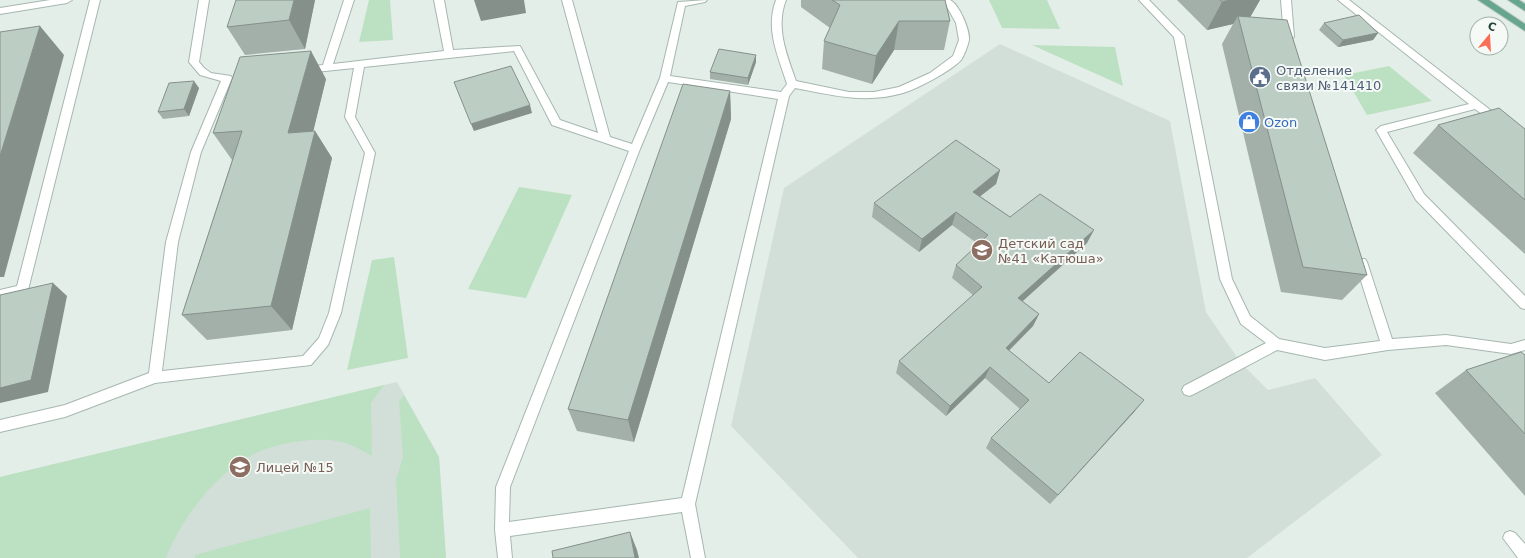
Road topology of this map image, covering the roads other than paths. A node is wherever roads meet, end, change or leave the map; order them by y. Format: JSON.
{"nodes":[{"id":1,"x":67,"y":0,"type":"edge"},
{"id":2,"x":95,"y":0,"type":"edge"},
{"id":3,"x":204,"y":0,"type":"edge"},
{"id":4,"x":349,"y":0,"type":"edge"},
{"id":5,"x":440,"y":0,"type":"edge"},
{"id":6,"x":567,"y":0,"type":"edge"},
{"id":7,"x":702,"y":0,"type":"edge"},
{"id":8,"x":781,"y":0,"type":"edge"},
{"id":9,"x":942,"y":0,"type":"edge"},
{"id":10,"x":1144,"y":0,"type":"edge"},
{"id":11,"x":1286,"y":0,"type":"edge"},
{"id":12,"x":1343,"y":0,"type":"edge"},
{"id":13,"x":1483,"y":0,"type":"edge"},
{"id":14,"x":1513,"y":0,"type":"edge"},
{"id":15,"x":1525,"y":8,"type":"edge"},
{"id":16,"x":0,"y":11,"type":"edge"},
{"id":17,"x":1525,"y":28,"type":"edge"},
{"id":18,"x":1293,"y":48,"type":"edge"},
{"id":19,"x":449,"y":54,"type":"junction"},
{"id":20,"x":359,"y":65,"type":"junction"},
{"id":21,"x":327,"y":68,"type":"junction"},
{"id":22,"x":296,"y":71,"type":"edge"},
{"id":23,"x":665,"y":78,"type":"junction"},
{"id":24,"x":792,"y":84,"type":"junction"},
{"id":25,"x":784,"y":96,"type":"junction"},
{"id":26,"x":1478,"y":105,"type":"junction"},
{"id":27,"x":605,"y":139,"type":"junction"},
{"id":28,"x":1525,"y":143,"type":"edge"},
{"id":29,"x":635,"y":149,"type":"junction"},
{"id":30,"x":1359,"y":253,"type":"edge"},
{"id":31,"x":0,"y":295,"type":"edge"},
{"id":32,"x":1525,"y":304,"type":"edge"},
{"id":33,"x":1276,"y":344,"type":"junction"},
{"id":34,"x":1388,"y":345,"type":"junction"},
{"id":35,"x":1525,"y":345,"type":"edge"},
{"id":36,"x":1511,"y":349,"type":"junction"},
{"id":37,"x":1520,"y":358,"type":"edge"},
{"id":38,"x":155,"y":377,"type":"junction"},
{"id":39,"x":1189,"y":390,"type":"dead end"},
{"id":40,"x":0,"y":426,"type":"edge"},
{"id":41,"x":688,"y":504,"type":"junction"},
{"id":42,"x":502,"y":530,"type":"junction"},
{"id":43,"x":1510,"y":538,"type":"dead end"},
{"id":44,"x":1525,"y":555,"type":"edge"},
{"id":45,"x":505,"y":558,"type":"edge"},
{"id":46,"x":698,"y":558,"type":"edge"}],
"edges":[{"from":1,"to":16,"type":"lane"},
{"from":2,"to":31,"type":"lane"},
{"from":3,"to":38,"type":"lane"},
{"from":4,"to":21,"type":"lane"},
{"from":5,"to":19,"type":"lane"},
{"from":6,"to":27,"type":"lane"},
{"from":7,"to":23,"type":"lane"},
{"from":8,"to":24,"type":"lane"},
{"from":9,"to":24,"type":"lane"},
{"from":10,"to":33,"type":"lane"},
{"from":11,"to":18,"type":"lane"},
{"from":12,"to":26,"type":"lane"},
{"from":13,"to":17,"type":"main road"},
{"from":14,"to":15,"type":"main road"},
{"from":19,"to":20,"type":"lane"},
{"from":19,"to":27,"type":"lane"},
{"from":20,"to":21,"type":"lane"},
{"from":20,"to":38,"type":"lane"},
{"from":21,"to":22,"type":"lane"},
{"from":23,"to":25,"type":"lane"},
{"from":23,"to":29,"type":"lane"},
{"from":24,"to":25,"type":"lane"},
{"from":25,"to":41,"type":"lane"},
{"from":26,"to":28,"type":"lane"},
{"from":26,"to":32,"type":"lane"},
{"from":27,"to":29,"type":"lane"},
{"from":29,"to":42,"type":"lane"},
{"from":30,"to":34,"type":"lane"},
{"from":33,"to":34,"type":"lane"},
{"from":33,"to":39,"type":"lane"},
{"from":34,"to":36,"type":"lane"},
{"from":35,"to":36,"type":"lane"},
{"from":36,"to":37,"type":"lane"},
{"from":38,"to":40,"type":"lane"},
{"from":41,"to":42,"type":"lane"},
{"from":41,"to":46,"type":"lane"},
{"from":42,"to":45,"type":"lane"},
{"from":43,"to":44,"type":"lane"}]}
